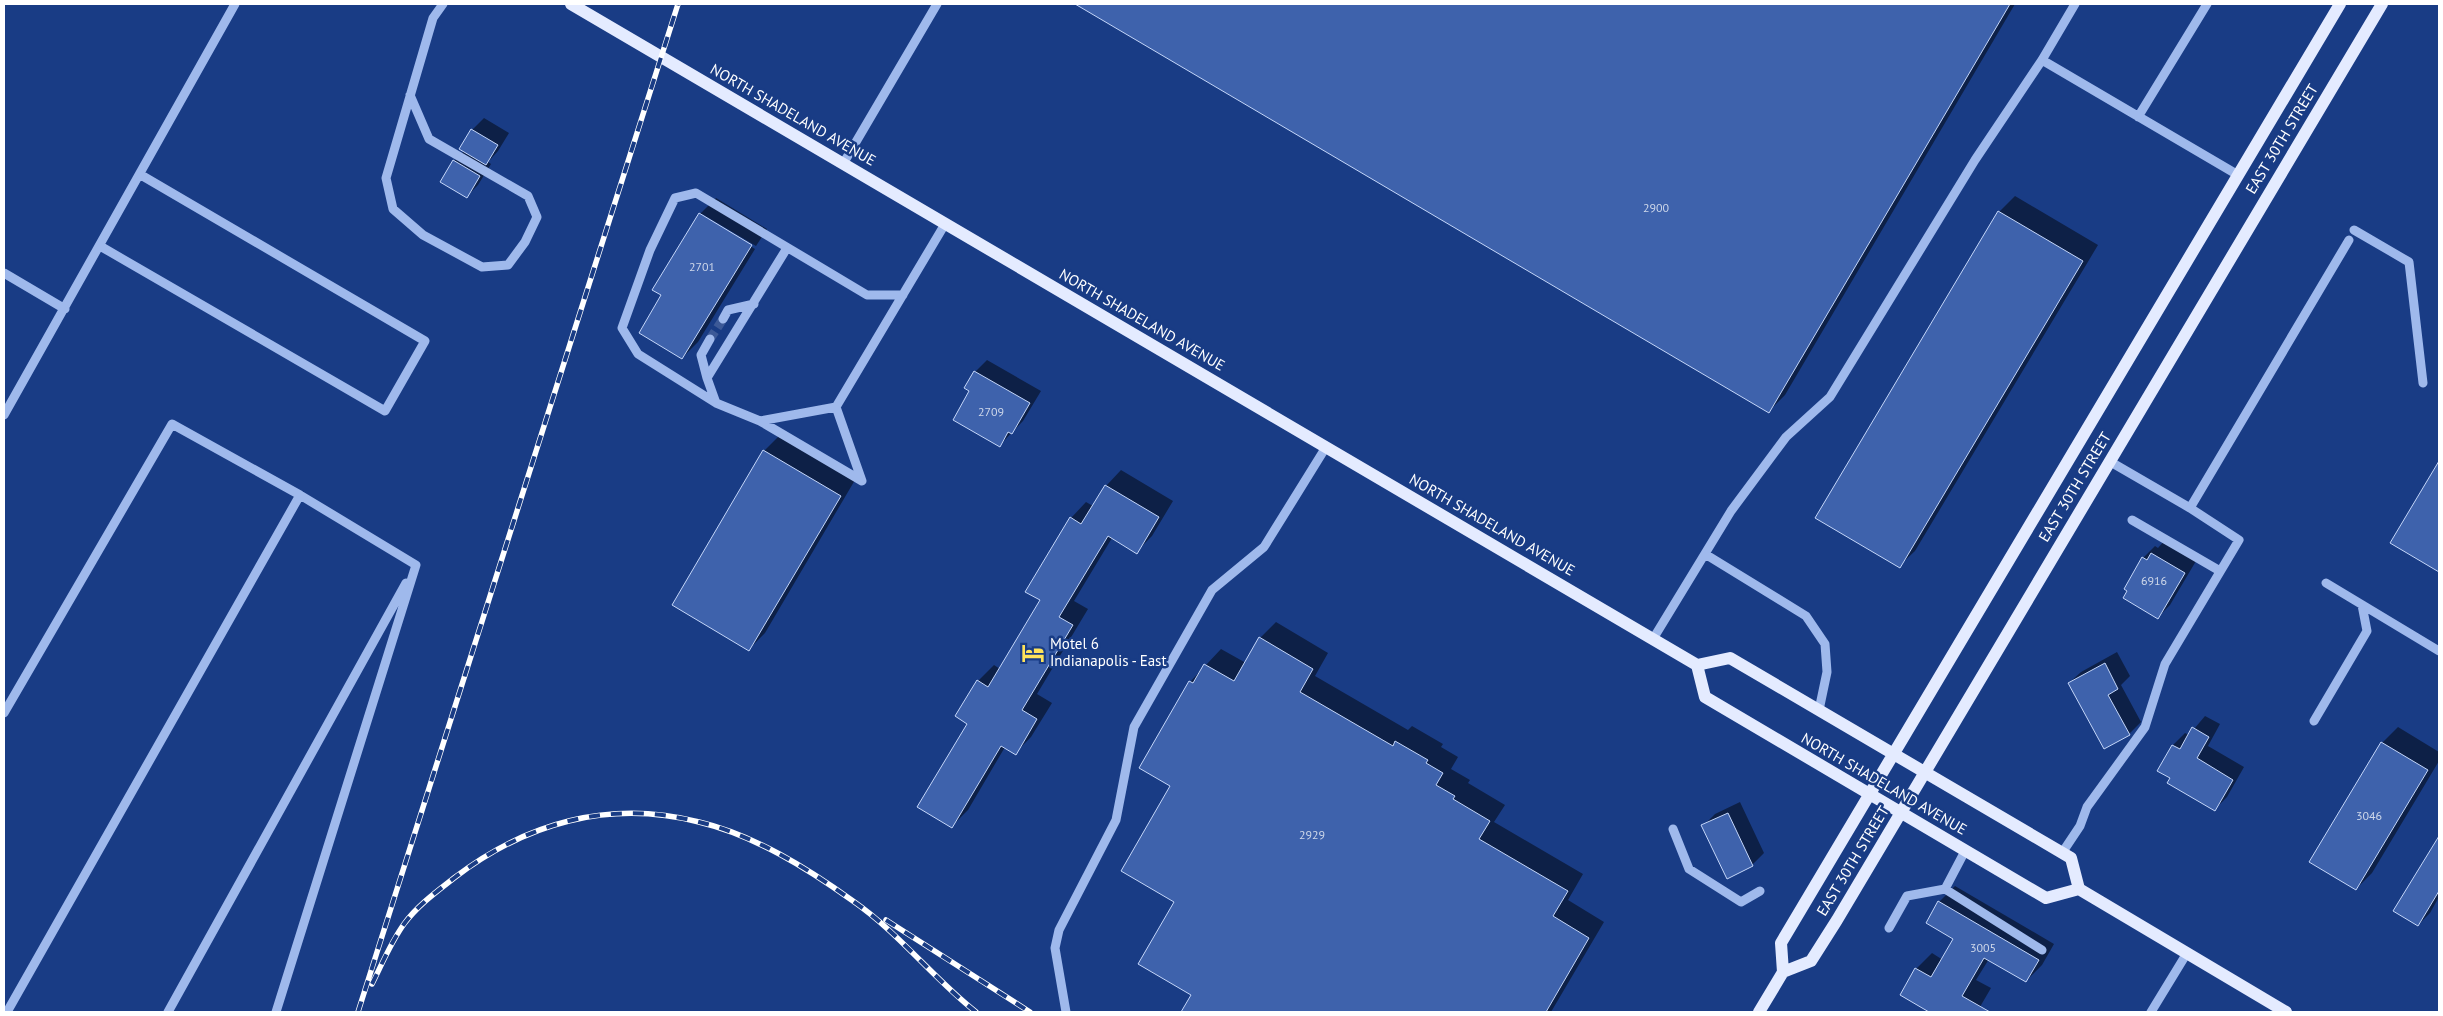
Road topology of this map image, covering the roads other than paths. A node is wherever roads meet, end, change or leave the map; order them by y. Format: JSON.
{"nodes":[{"id":1,"x":236,"y":4,"type":"edge"},
{"id":2,"x":443,"y":4,"type":"edge"},
{"id":3,"x":571,"y":4,"type":"edge"},
{"id":4,"x":937,"y":4,"type":"edge"},
{"id":5,"x":2075,"y":4,"type":"edge"},
{"id":6,"x":2207,"y":4,"type":"edge"},
{"id":7,"x":2340,"y":4,"type":"edge"},
{"id":8,"x":2382,"y":4,"type":"edge"},
{"id":9,"x":2042,"y":60,"type":"junction"},
{"id":10,"x":410,"y":95,"type":"junction"},
{"id":11,"x":2138,"y":117,"type":"junction"},
{"id":12,"x":843,"y":164,"type":"junction"},
{"id":13,"x":141,"y":175,"type":"junction"},
{"id":14,"x":2238,"y":176,"type":"junction"},
{"id":15,"x":945,"y":224,"type":"junction"},
{"id":16,"x":2354,"y":230,"type":"dead end"},
{"id":17,"x":2348,"y":240,"type":"dead end"},
{"id":18,"x":100,"y":246,"type":"junction"},
{"id":19,"x":787,"y":248,"type":"junction"},
{"id":20,"x":4,"y":273,"type":"edge"},
{"id":21,"x":903,"y":295,"type":"junction"},
{"id":22,"x":754,"y":304,"type":"junction"},
{"id":23,"x":64,"y":309,"type":"junction"},
{"id":24,"x":723,"y":319,"type":"tunnel mouth"},
{"id":25,"x":710,"y":339,"type":"tunnel mouth"},
{"id":26,"x":707,"y":378,"type":"junction"},
{"id":27,"x":2423,"y":383,"type":"dead end"},
{"id":28,"x":716,"y":403,"type":"junction"},
{"id":29,"x":836,"y":407,"type":"junction"},
{"id":30,"x":4,"y":415,"type":"edge"},
{"id":31,"x":760,"y":421,"type":"junction"},
{"id":32,"x":1326,"y":447,"type":"junction"},
{"id":33,"x":2109,"y":461,"type":"junction"},
{"id":34,"x":300,"y":495,"type":"junction"},
{"id":35,"x":2190,"y":508,"type":"junction"},
{"id":36,"x":2132,"y":520,"type":"dead end"},
{"id":37,"x":1705,"y":554,"type":"junction"},
{"id":38,"x":416,"y":565,"type":"junction"},
{"id":39,"x":2220,"y":571,"type":"junction"},
{"id":40,"x":2326,"y":583,"type":"dead end"},
{"id":41,"x":2362,"y":605,"type":"junction"},
{"id":42,"x":1653,"y":639,"type":"junction"},
{"id":43,"x":2439,"y":651,"type":"edge"},
{"id":44,"x":1697,"y":665,"type":"junction"},
{"id":45,"x":1819,"y":710,"type":"junction"},
{"id":46,"x":4,"y":713,"type":"edge"},
{"id":47,"x":2314,"y":721,"type":"dead end"},
{"id":48,"x":1893,"y":754,"type":"junction"},
{"id":49,"x":1924,"y":772,"type":"junction"},
{"id":50,"x":1869,"y":794,"type":"junction"},
{"id":51,"x":1900,"y":812,"type":"junction"},
{"id":52,"x":1673,"y":829,"type":"dead end"},
{"id":53,"x":1965,"y":851,"type":"junction"},
{"id":54,"x":2062,"y":853,"type":"junction"},
{"id":55,"x":1944,"y":888,"type":"junction"},
{"id":56,"x":2079,"y":889,"type":"junction"},
{"id":57,"x":1760,"y":891,"type":"dead end"},
{"id":58,"x":1890,"y":928,"type":"dead end"},
{"id":59,"x":2042,"y":950,"type":"dead end"},
{"id":60,"x":2187,"y":953,"type":"junction"},
{"id":61,"x":1783,"y":972,"type":"junction"},
{"id":62,"x":7,"y":1012,"type":"edge"},
{"id":63,"x":168,"y":1012,"type":"edge"},
{"id":64,"x":276,"y":1012,"type":"edge"},
{"id":65,"x":1066,"y":1012,"type":"edge"},
{"id":66,"x":1759,"y":1012,"type":"edge"},
{"id":67,"x":2151,"y":1012,"type":"edge"},
{"id":68,"x":2286,"y":1012,"type":"edge"}],
"edges":[{"from":1,"to":13,"type":"lane"},
{"from":2,"to":10,"type":"lane"},
{"from":3,"to":12,"type":"main road","name":"NORTH SHADELAND AVENUE"},
{"from":4,"to":12,"type":"lane"},
{"from":5,"to":9,"type":"lane"},
{"from":6,"to":11,"type":"lane"},
{"from":7,"to":14,"type":"main road","name":"EAST 30TH STREET"},
{"from":8,"to":33,"type":"main road","name":"EAST 30TH STREET"},
{"from":9,"to":11,"type":"lane"},
{"from":9,"to":37,"type":"lane"},
{"from":10,"to":10,"type":"lane"},
{"from":11,"to":14,"type":"lane"},
{"from":12,"to":15,"type":"main road","name":"NORTH SHADELAND AVENUE"},
{"from":13,"to":18,"type":"lane"},
{"from":13,"to":18,"type":"lane"},
{"from":14,"to":48,"type":"main road","name":"EAST 30TH STREET"},
{"from":15,"to":21,"type":"lane"},
{"from":15,"to":32,"type":"main road","name":"NORTH SHADELAND AVENUE"},
{"from":16,"to":27,"type":"lane"},
{"from":17,"to":35,"type":"lane"},
{"from":18,"to":23,"type":"lane"},
{"from":19,"to":21,"type":"lane"},
{"from":19,"to":22,"type":"lane"},
{"from":19,"to":28,"type":"lane"},
{"from":20,"to":23,"type":"lane"},
{"from":21,"to":29,"type":"lane"},
{"from":22,"to":24,"type":"lane"},
{"from":22,"to":26,"type":"lane"},
{"from":23,"to":30,"type":"lane"},
{"from":25,"to":26,"type":"lane"},
{"from":26,"to":28,"type":"lane"},
{"from":28,"to":31,"type":"lane"},
{"from":29,"to":31,"type":"lane"},
{"from":29,"to":31,"type":"lane"},
{"from":32,"to":42,"type":"main road","name":"NORTH SHADELAND AVENUE"},
{"from":32,"to":65,"type":"lane"},
{"from":33,"to":35,"type":"lane"},
{"from":33,"to":49,"type":"main road","name":"EAST 30TH STREET"},
{"from":34,"to":38,"type":"lane"},
{"from":34,"to":46,"type":"lane"},
{"from":34,"to":62,"type":"lane"},
{"from":35,"to":39,"type":"lane"},
{"from":36,"to":39,"type":"lane"},
{"from":37,"to":42,"type":"lane"},
{"from":37,"to":45,"type":"lane"},
{"from":38,"to":63,"type":"lane"},
{"from":38,"to":64,"type":"lane"},
{"from":39,"to":54,"type":"lane"},
{"from":40,"to":41,"type":"lane"},
{"from":41,"to":43,"type":"lane"},
{"from":41,"to":47,"type":"lane"},
{"from":42,"to":44,"type":"main road","name":"NORTH SHADELAND AVENUE"},
{"from":44,"to":45,"type":"main road","name":"NORTH SHADELAND AVENUE"},
{"from":44,"to":50,"type":"main road","name":"NORTH SHADELAND AVENUE"},
{"from":45,"to":48,"type":"main road","name":"NORTH SHADELAND AVENUE"},
{"from":48,"to":49,"type":"main road","name":"NORTH SHADELAND AVENUE"},
{"from":48,"to":50,"type":"main road","name":"EAST 30TH STREET"},
{"from":49,"to":51,"type":"main road","name":"EAST 30TH STREET"},
{"from":49,"to":54,"type":"main road","name":"NORTH SHADELAND AVENUE"},
{"from":50,"to":51,"type":"main road","name":"NORTH SHADELAND AVENUE"},
{"from":50,"to":61,"type":"main road","name":"EAST 30TH STREET"},
{"from":51,"to":53,"type":"main road","name":"NORTH SHADELAND AVENUE"},
{"from":51,"to":61,"type":"main road","name":"EAST 30TH STREET"},
{"from":52,"to":57,"type":"lane"},
{"from":53,"to":55,"type":"lane"},
{"from":53,"to":56,"type":"main road","name":"NORTH SHADELAND AVENUE"},
{"from":54,"to":56,"type":"main road","name":"NORTH SHADELAND AVENUE"},
{"from":55,"to":58,"type":"lane"},
{"from":55,"to":59,"type":"lane"},
{"from":56,"to":60,"type":"main road"},
{"from":60,"to":67,"type":"lane"},
{"from":60,"to":68,"type":"main road"},
{"from":61,"to":66,"type":"main road"}]}
